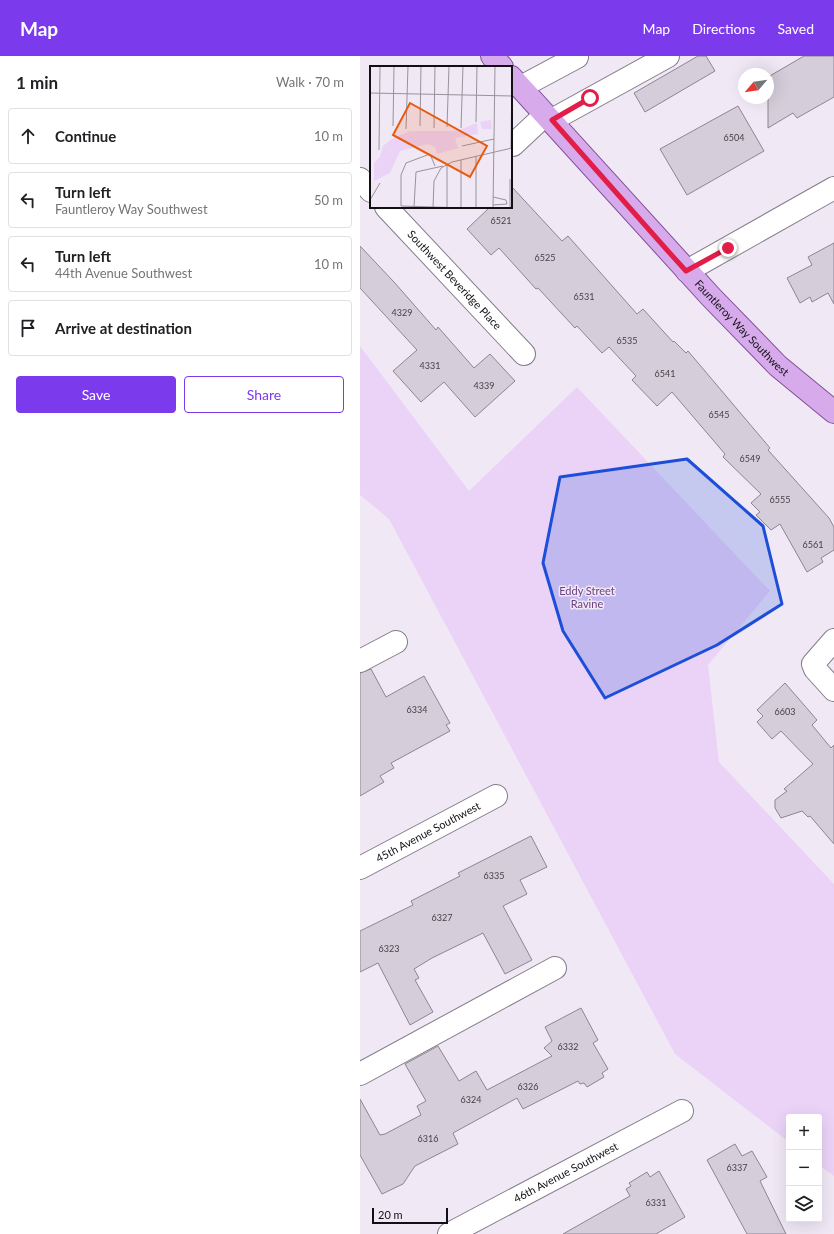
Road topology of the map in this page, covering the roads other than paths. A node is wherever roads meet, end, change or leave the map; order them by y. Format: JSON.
{"nodes":[{"id":1,"x":492,"y":56,"type":"edge"},
{"id":2,"x":668,"y":56,"type":"edge"},
{"id":3,"x":577,"y":57,"type":"dead end"},
{"id":4,"x":501,"y":66,"type":"edge"},
{"id":5,"x":516,"y":82,"type":"edge"},
{"id":6,"x":549,"y":117,"type":"junction"},
{"id":7,"x":513,"y":145,"type":"dead end"},
{"id":8,"x":360,"y":179,"type":"edge"},
{"id":9,"x":834,"y":188,"type":"edge"},
{"id":10,"x":370,"y":190,"type":"edge"},
{"id":11,"x":387,"y":208,"type":"edge"},
{"id":12,"x":686,"y":271,"type":"junction"},
{"id":13,"x":524,"y":354,"type":"dead end"},
{"id":14,"x":832,"y":409,"type":"edge"},
{"id":15,"x":834,"y":640,"type":"edge"},
{"id":16,"x":396,"y":642,"type":"dead end"},
{"id":17,"x":360,"y":661,"type":"edge"},
{"id":18,"x":834,"y":690,"type":"edge"},
{"id":19,"x":496,"y":796,"type":"dead end"},
{"id":20,"x":360,"y":868,"type":"edge"},
{"id":21,"x":555,"y":968,"type":"dead end"},
{"id":22,"x":360,"y":1074,"type":"edge"},
{"id":23,"x":682,"y":1111,"type":"dead end"},
{"id":24,"x":449,"y":1234,"type":"edge"}],
"edges":[{"from":1,"to":4,"type":"main road"},
{"from":2,"to":6,"type":"street"},
{"from":3,"to":5,"type":"street"},
{"from":5,"to":6,"type":"main road","name":"Fauntleroy Way Southwest"},
{"from":6,"to":7,"type":"street"},
{"from":6,"to":12,"type":"main road","name":"Fauntleroy Way Southwest"},
{"from":8,"to":10,"type":"street"},
{"from":9,"to":12,"type":"street"},
{"from":11,"to":13,"type":"street","name":"Southwest Beveridge Place"},
{"from":12,"to":14,"type":"main road","name":"Fauntleroy Way Southwest"},
{"from":15,"to":18,"type":"street"},
{"from":16,"to":17,"type":"street"},
{"from":19,"to":20,"type":"street","name":"45th Avenue Southwest"},
{"from":21,"to":22,"type":"street"},
{"from":23,"to":24,"type":"street","name":"46th Avenue Southwest"}]}
